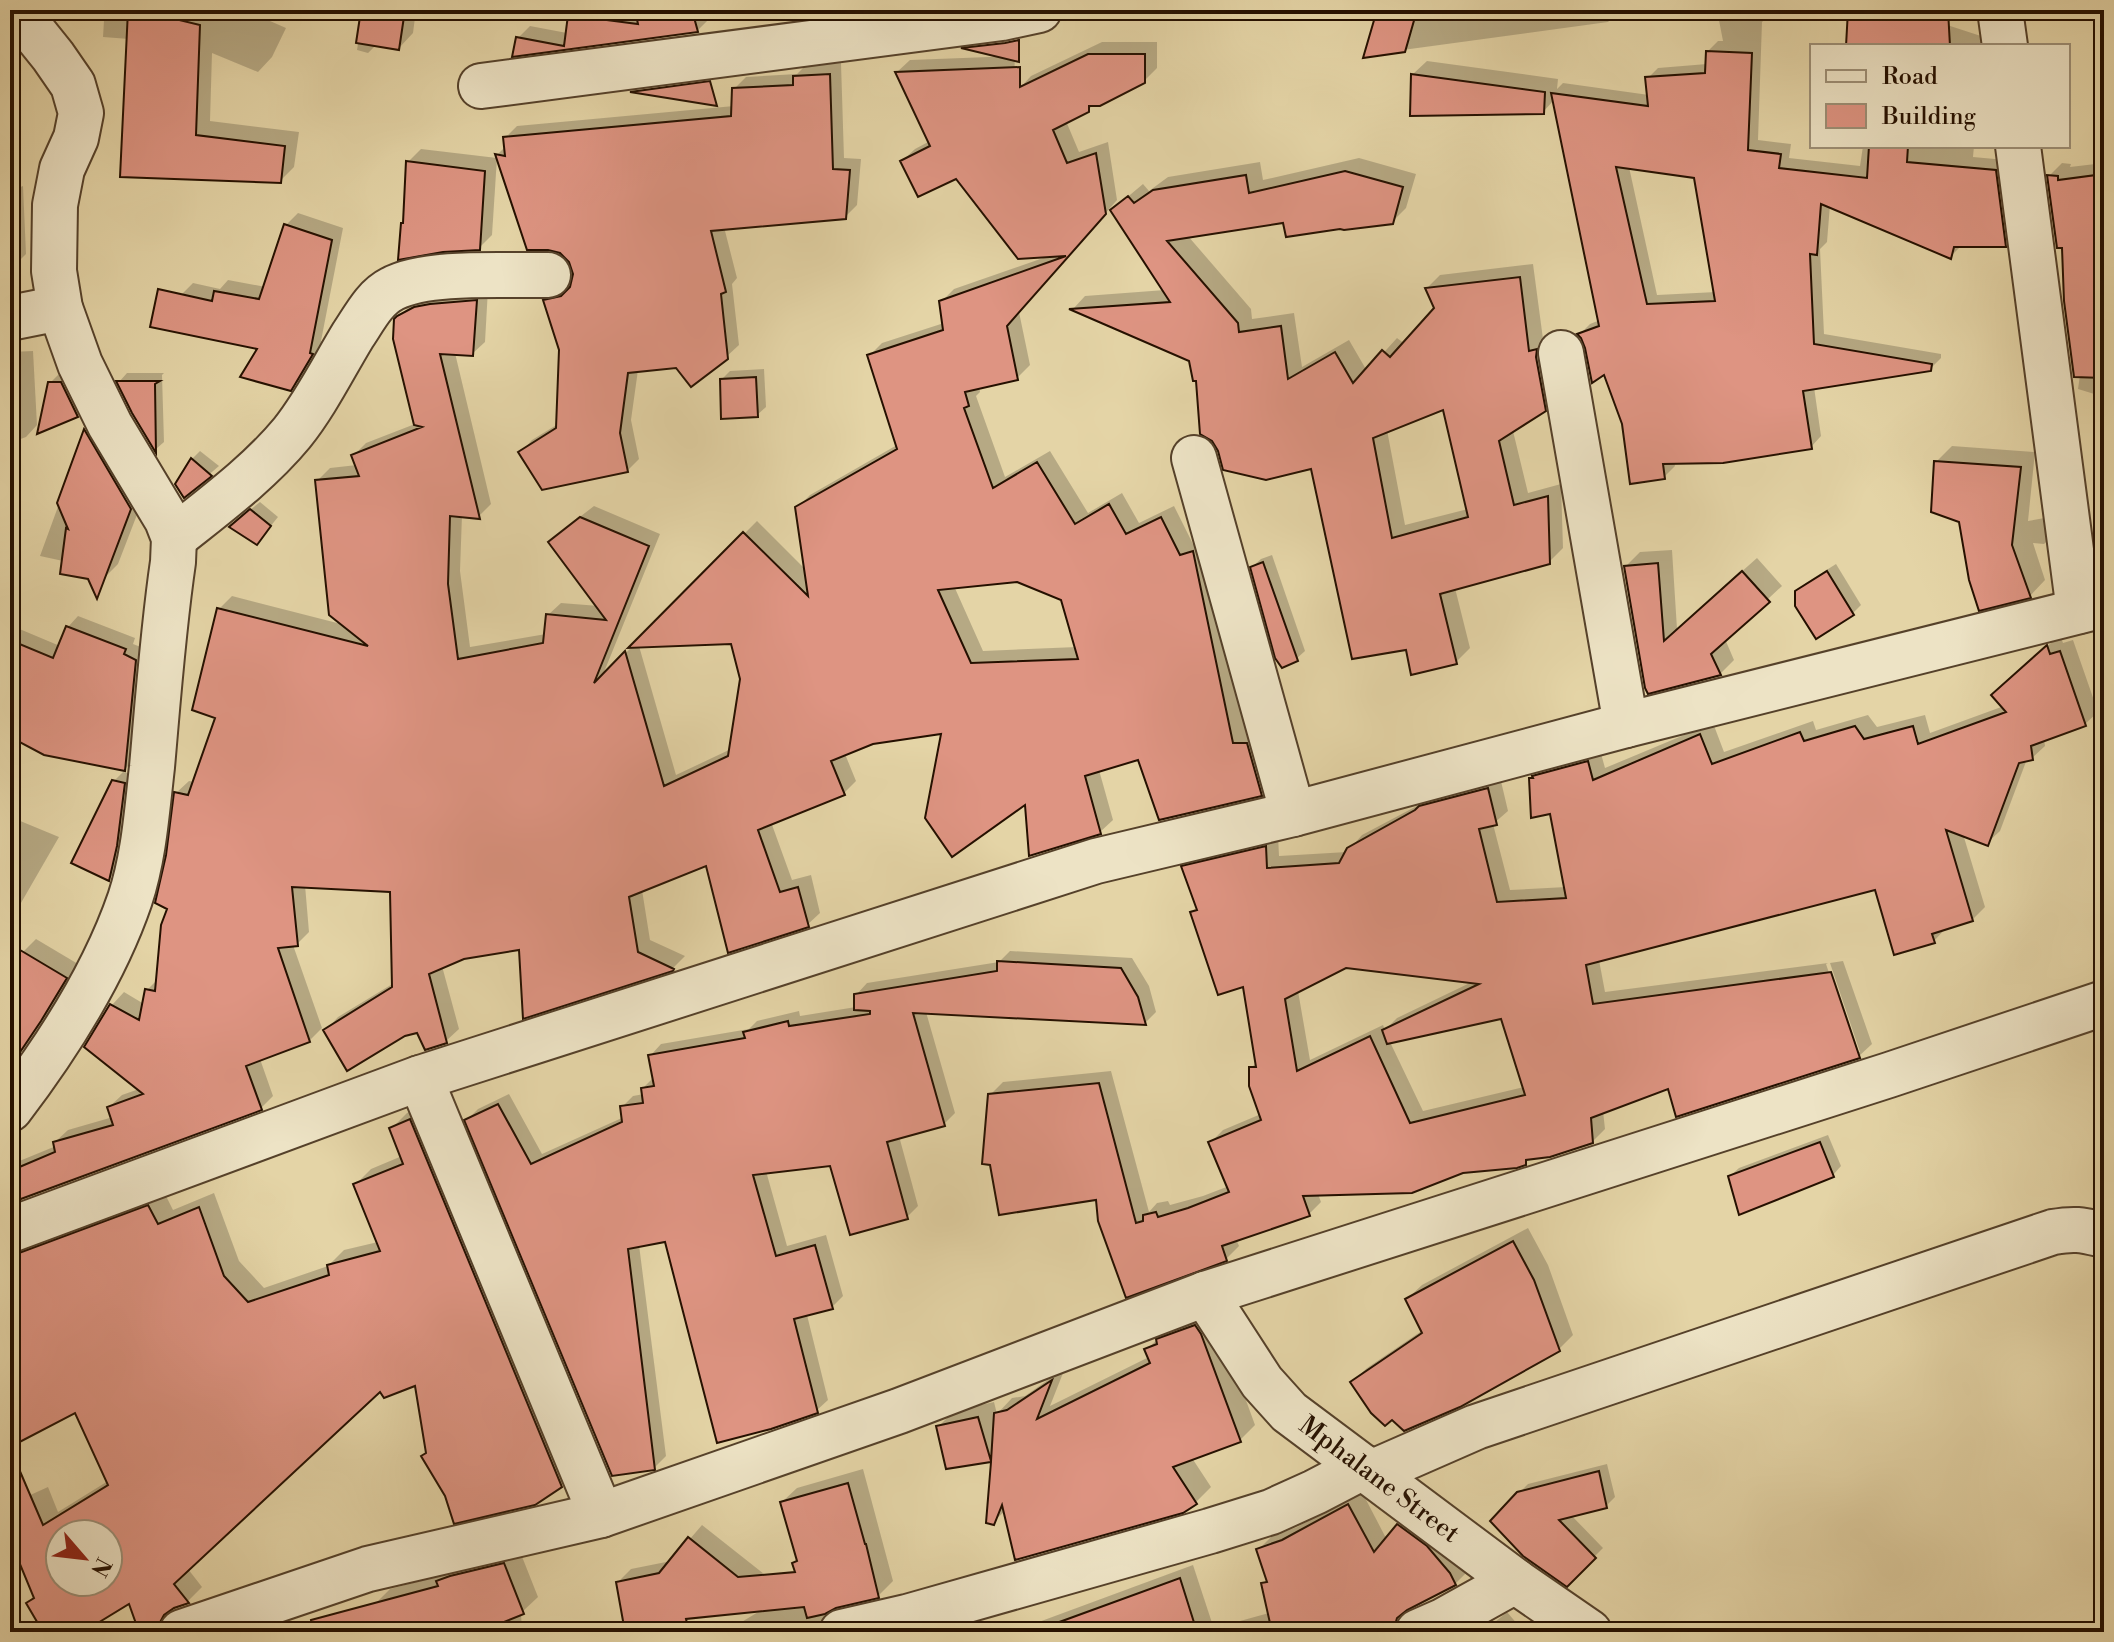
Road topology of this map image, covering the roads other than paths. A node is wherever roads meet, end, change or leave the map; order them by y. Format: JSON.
{"nodes":[{"id":1,"x":16,"y":10,"type":"edge"},
{"id":2,"x":1039,"y":10,"type":"edge"},
{"id":3,"x":2000,"y":10,"type":"edge"},
{"id":4,"x":2005,"y":44,"type":"edge"},
{"id":5,"x":481,"y":86,"type":"dead end"},
{"id":6,"x":2018,"y":148,"type":"edge"},
{"id":7,"x":548,"y":275,"type":"dead end"},
{"id":8,"x":60,"y":308,"type":"junction"},
{"id":9,"x":10,"y":318,"type":"edge"},
{"id":10,"x":1561,"y":353,"type":"dead end"},
{"id":11,"x":1194,"y":458,"type":"dead end"},
{"id":12,"x":174,"y":538,"type":"junction"},
{"id":13,"x":2092,"y":608,"type":"edge"},
{"id":14,"x":1626,"y":725,"type":"junction"},
{"id":15,"x":1293,"y":814,"type":"junction"},
{"id":16,"x":2104,"y":1003,"type":"edge"},
{"id":17,"x":420,"y":1078,"type":"junction"},
{"id":18,"x":15,"y":1091,"type":"edge"},
{"id":19,"x":10,"y":1230,"type":"edge"},
{"id":20,"x":2104,"y":1235,"type":"edge"},
{"id":21,"x":1205,"y":1294,"type":"junction"},
{"id":22,"x":1367,"y":1470,"type":"junction"},
{"id":23,"x":601,"y":1515,"type":"junction"},
{"id":24,"x":1515,"y":1581,"type":"junction"},
{"id":25,"x":182,"y":1632,"type":"edge"},
{"id":26,"x":842,"y":1632,"type":"edge"},
{"id":27,"x":1418,"y":1632,"type":"edge"},
{"id":28,"x":1589,"y":1632,"type":"edge"}],
"edges":[{"from":1,"to":8,"type":"street"},
{"from":2,"to":5,"type":"street"},
{"from":3,"to":4,"type":"street"},
{"from":6,"to":13,"type":"street"},
{"from":7,"to":12,"type":"street"},
{"from":8,"to":9,"type":"street"},
{"from":8,"to":12,"type":"street"},
{"from":10,"to":14,"type":"street"},
{"from":11,"to":15,"type":"street"},
{"from":12,"to":18,"type":"street"},
{"from":13,"to":14,"type":"street"},
{"from":14,"to":15,"type":"street"},
{"from":15,"to":17,"type":"street"},
{"from":16,"to":21,"type":"street"},
{"from":17,"to":19,"type":"street"},
{"from":17,"to":23,"type":"street"},
{"from":20,"to":22,"type":"street"},
{"from":21,"to":22,"type":"street","name":"Mphalane Street"},
{"from":21,"to":23,"type":"street"},
{"from":22,"to":24,"type":"street","name":"Mphalane Street"},
{"from":22,"to":26,"type":"street"},
{"from":23,"to":25,"type":"street"},
{"from":24,"to":27,"type":"street"},
{"from":24,"to":28,"type":"street","name":"Mphalane Street"}]}
